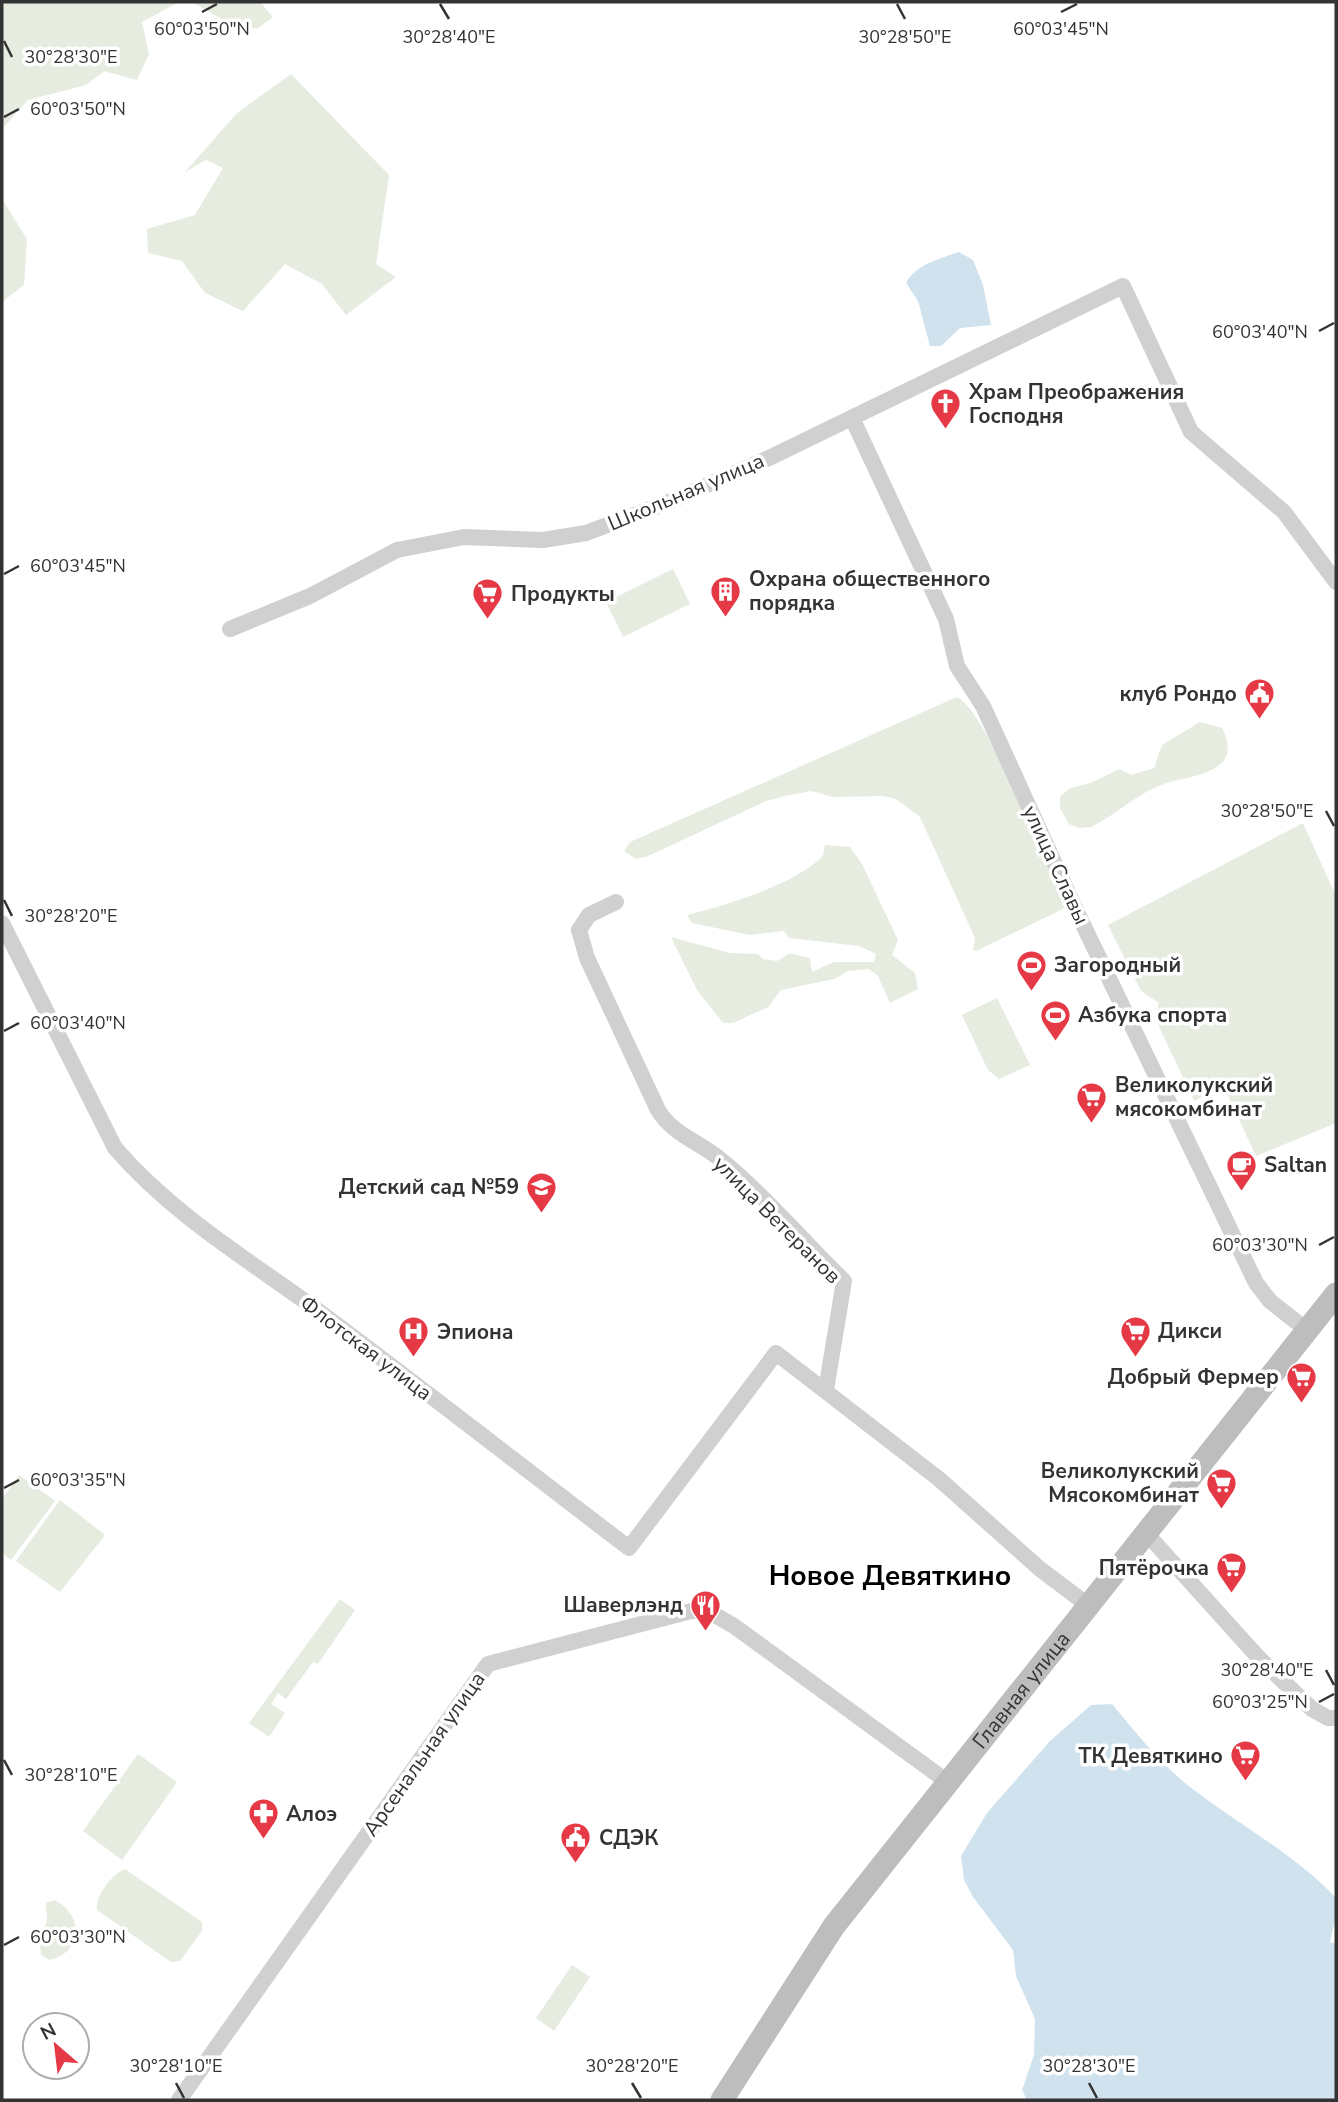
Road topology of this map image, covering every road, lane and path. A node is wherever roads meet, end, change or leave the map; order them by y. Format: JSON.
{"nodes":[{"id":1,"x":852,"y":418,"type":"junction"},
{"id":2,"x":1336,"y":582,"type":"edge"},
{"id":3,"x":230,"y":629,"type":"dead end"},
{"id":4,"x":616,"y":902,"type":"dead end"},
{"id":5,"x":2,"y":923,"type":"edge"},
{"id":6,"x":1336,"y":1294,"type":"edge"},
{"id":7,"x":1308,"y":1331,"type":"junction"},
{"id":8,"x":826,"y":1390,"type":"junction"},
{"id":9,"x":1147,"y":1534,"type":"junction"},
{"id":10,"x":1089,"y":1606,"type":"junction"},
{"id":11,"x":1336,"y":1718,"type":"edge"},
{"id":12,"x":949,"y":1783,"type":"junction"},
{"id":13,"x":179,"y":2100,"type":"edge"},
{"id":14,"x":722,"y":2100,"type":"edge"}],
"edges":[{"from":1,"to":2,"type":"street","name":"Школьная улица"},
{"from":1,"to":3,"type":"street","name":"Школьная улица"},
{"from":1,"to":7,"type":"street","name":"улица Славы"},
{"from":4,"to":8,"type":"street","name":"улица Ветеранов"},
{"from":5,"to":8,"type":"street","name":"Флотская улица"},
{"from":6,"to":7,"type":"main road","name":"Главная улица"},
{"from":7,"to":9,"type":"main road","name":"Главная улица"},
{"from":8,"to":10,"type":"street"},
{"from":9,"to":10,"type":"main road","name":"Главная улица"},
{"from":9,"to":11,"type":"street"},
{"from":10,"to":12,"type":"main road","name":"Главная улица"},
{"from":12,"to":13,"type":"street","name":"Арсенальная улица"},
{"from":12,"to":14,"type":"main road","name":"Главная улица"}]}
